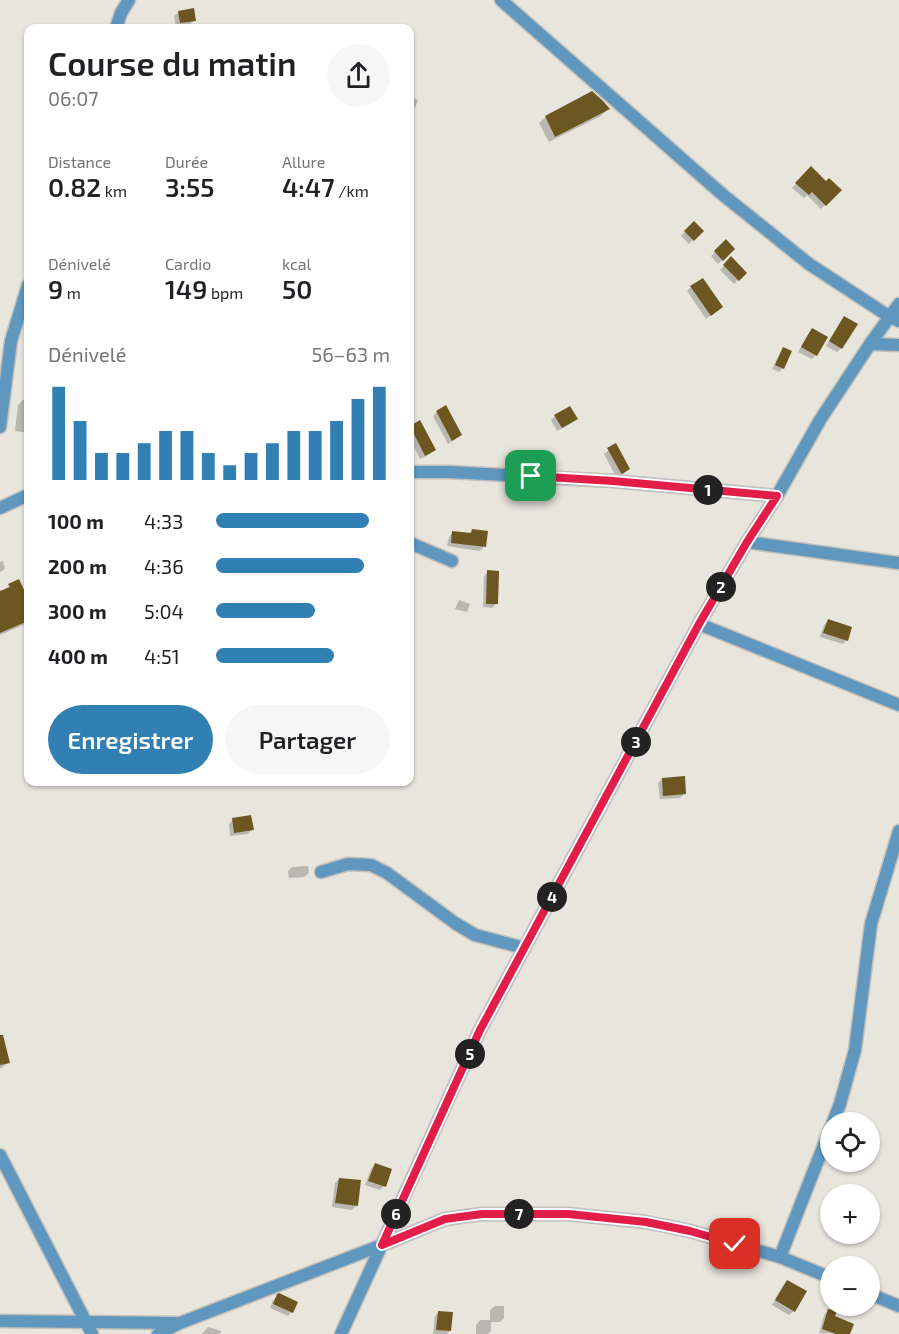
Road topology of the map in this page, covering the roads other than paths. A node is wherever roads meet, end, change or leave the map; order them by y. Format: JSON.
{"nodes":[{"id":1,"x":129,"y":0,"type":"edge"},
{"id":2,"x":501,"y":0,"type":"edge"},
{"id":3,"x":117,"y":24,"type":"edge"},
{"id":4,"x":24,"y":298,"type":"edge"},
{"id":5,"x":899,"y":304,"type":"edge"},
{"id":6,"x":894,"y":319,"type":"edge"},
{"id":7,"x":870,"y":344,"type":"junction"},
{"id":8,"x":899,"y":345,"type":"edge"},
{"id":9,"x":0,"y":428,"type":"edge"},
{"id":10,"x":414,"y":472,"type":"edge"},
{"id":11,"x":777,"y":496,"type":"junction"},
{"id":12,"x":24,"y":497,"type":"edge"},
{"id":13,"x":0,"y":508,"type":"edge"},
{"id":14,"x":747,"y":542,"type":"junction"},
{"id":15,"x":414,"y":545,"type":"edge"},
{"id":16,"x":452,"y":561,"type":"dead end"},
{"id":17,"x":899,"y":563,"type":"edge"},
{"id":18,"x":699,"y":624,"type":"junction"},
{"id":19,"x":899,"y":705,"type":"edge"},
{"id":20,"x":899,"y":831,"type":"edge"},
{"id":21,"x":321,"y":872,"type":"dead end"},
{"id":22,"x":525,"y":948,"type":"junction"},
{"id":23,"x":837,"y":1112,"type":"edge"},
{"id":24,"x":0,"y":1155,"type":"edge"},
{"id":25,"x":820,"y":1155,"type":"edge"},
{"id":26,"x":382,"y":1245,"type":"junction"},
{"id":27,"x":780,"y":1257,"type":"junction"},
{"id":28,"x":820,"y":1273,"type":"edge"},
{"id":29,"x":880,"y":1298,"type":"edge"},
{"id":30,"x":899,"y":1305,"type":"edge"},
{"id":31,"x":0,"y":1321,"type":"edge"},
{"id":32,"x":180,"y":1323,"type":"junction"},
{"id":33,"x":90,"y":1328,"type":"edge"},
{"id":34,"x":158,"y":1334,"type":"edge"},
{"id":35,"x":340,"y":1334,"type":"edge"}],
"edges":[{"from":1,"to":3,"type":"street"},
{"from":2,"to":6,"type":"street"},
{"from":4,"to":9,"type":"street"},
{"from":5,"to":6,"type":"street"},
{"from":6,"to":7,"type":"street"},
{"from":7,"to":8,"type":"street"},
{"from":7,"to":11,"type":"street"},
{"from":10,"to":11,"type":"street"},
{"from":11,"to":14,"type":"street"},
{"from":12,"to":13,"type":"street"},
{"from":14,"to":17,"type":"street"},
{"from":14,"to":18,"type":"street"},
{"from":15,"to":16,"type":"street"},
{"from":18,"to":19,"type":"street"},
{"from":18,"to":22,"type":"street"},
{"from":20,"to":23,"type":"street"},
{"from":21,"to":22,"type":"street"},
{"from":22,"to":26,"type":"street"},
{"from":24,"to":33,"type":"street"},
{"from":25,"to":27,"type":"street"},
{"from":26,"to":27,"type":"street"},
{"from":26,"to":32,"type":"street"},
{"from":26,"to":35,"type":"street"},
{"from":27,"to":28,"type":"street"},
{"from":29,"to":30,"type":"street"},
{"from":31,"to":33,"type":"street"},
{"from":32,"to":33,"type":"street"},
{"from":32,"to":34,"type":"street"}]}
